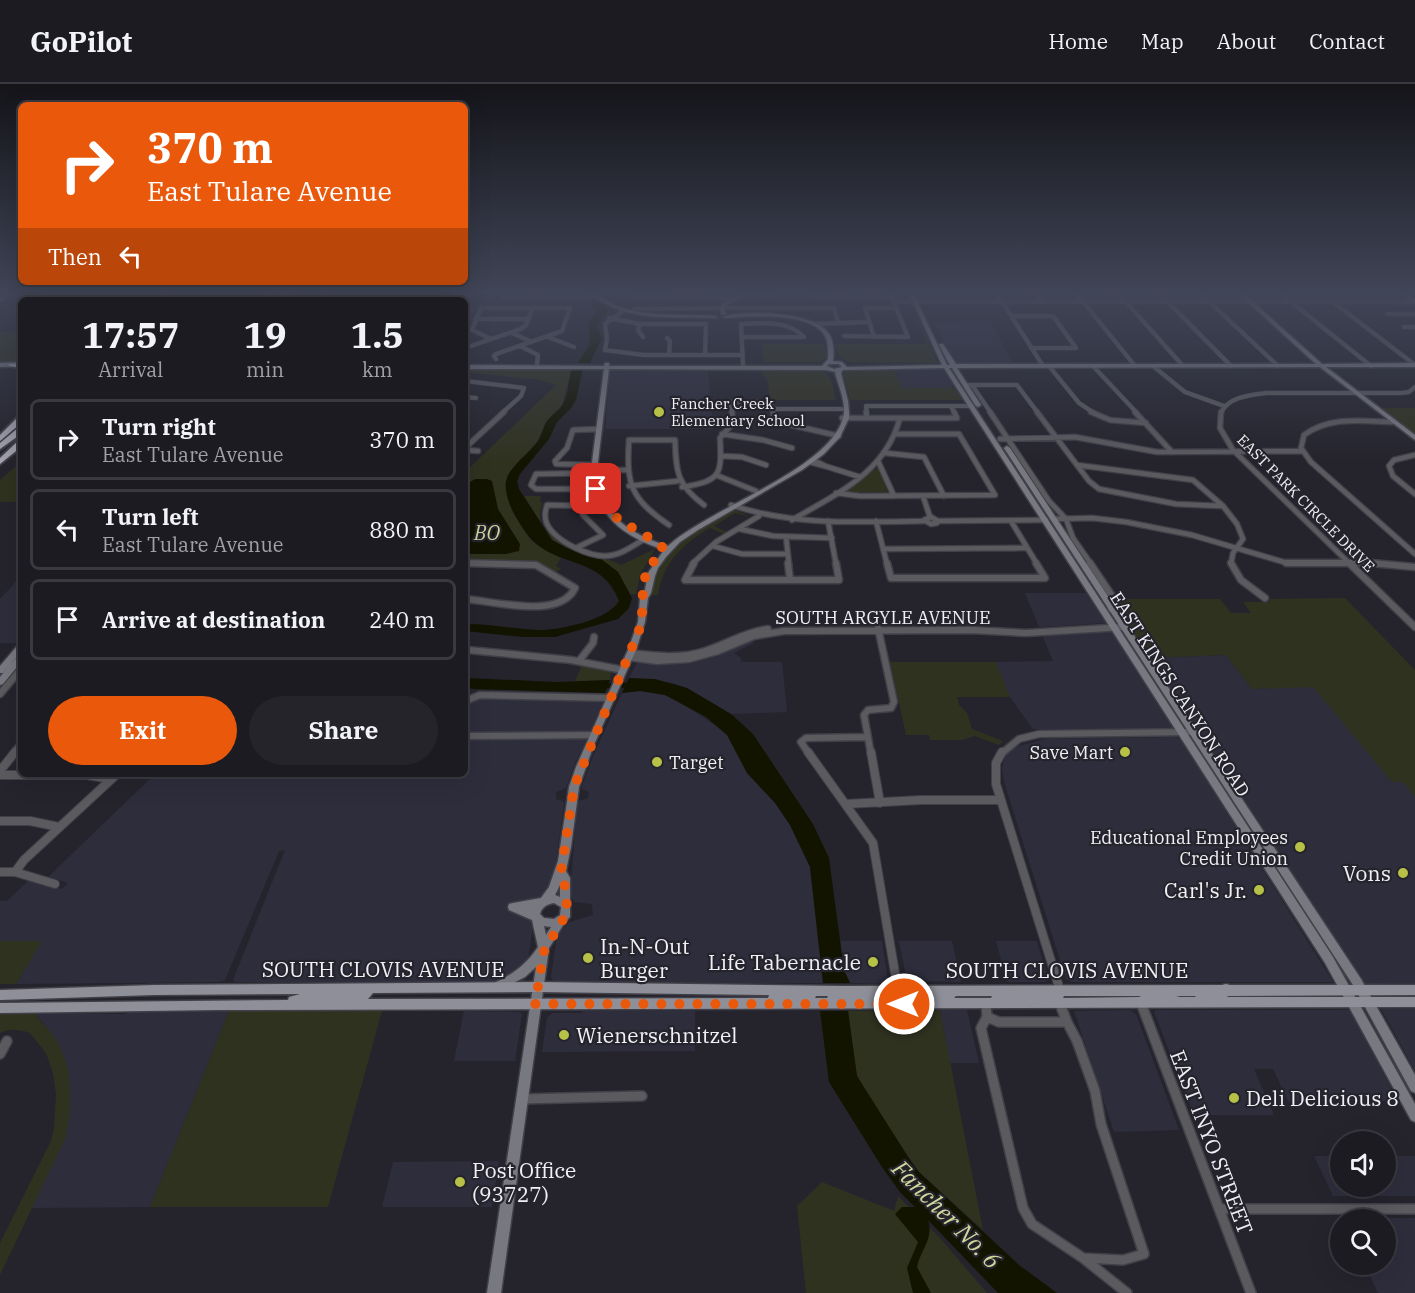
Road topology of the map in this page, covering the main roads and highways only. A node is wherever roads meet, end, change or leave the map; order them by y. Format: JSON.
{"nodes":[{"id":1,"x":831,"y":349,"type":"edge"},
{"id":2,"x":937,"y":349,"type":"edge"},
{"id":3,"x":944,"y":349,"type":"edge"},
{"id":4,"x":1304,"y":349,"type":"edge"},
{"id":5,"x":832,"y":353,"type":"junction"},
{"id":6,"x":537,"y":364,"type":"junction"},
{"id":7,"x":0,"y":365,"type":"edge"},
{"id":8,"x":11,"y":365,"type":"joint"},
{"id":9,"x":18,"y":365,"type":"edge"},
{"id":10,"x":468,"y":365,"type":"edge"},
{"id":11,"x":468,"y":365,"type":"edge"},
{"id":12,"x":1415,"y":365,"type":"edge"},
{"id":13,"x":580,"y":366,"type":"junction"},
{"id":14,"x":607,"y":366,"type":"junction"},
{"id":15,"x":841,"y":366,"type":"junction"},
{"id":16,"x":945,"y":366,"type":"junction"},
{"id":17,"x":953,"y":366,"type":"junction"},
{"id":18,"x":1323,"y":366,"type":"junction"},
{"id":19,"x":502,"y":367,"type":"junction"},
{"id":20,"x":828,"y":367,"type":"junction"},
{"id":21,"x":973,"y":407,"type":"junction"},
{"id":22,"x":844,"y":418,"type":"junction"},
{"id":23,"x":18,"y":422,"type":"edge"},
{"id":24,"x":990,"y":423,"type":"junction"},
{"id":25,"x":18,"y":432,"type":"edge"},
{"id":26,"x":837,"y":435,"type":"junction"},
{"id":27,"x":1415,"y":438,"type":"edge"},
{"id":28,"x":0,"y":439,"type":"edge"},
{"id":29,"x":18,"y":446,"type":"edge"},
{"id":30,"x":0,"y":447,"type":"edge"},
{"id":31,"x":18,"y":451,"type":"edge"},
{"id":32,"x":0,"y":464,"type":"edge"},
{"id":33,"x":602,"y":503,"type":"junction"},
{"id":34,"x":733,"y":506,"type":"junction"},
{"id":35,"x":1049,"y":521,"type":"junction"},
{"id":36,"x":666,"y":549,"type":"junction"},
{"id":37,"x":1120,"y":627,"type":"junction"},
{"id":38,"x":18,"y":651,"type":"edge"},
{"id":39,"x":18,"y":660,"type":"edge"},
{"id":40,"x":4,"y":672,"type":"edge"},
{"id":41,"x":0,"y":682,"type":"edge"},
{"id":42,"x":1188,"y":733,"type":"junction"},
{"id":43,"x":1231,"y":806,"type":"junction"},
{"id":44,"x":1272,"y":855,"type":"junction"},
{"id":45,"x":561,"y":872,"type":"junction"},
{"id":46,"x":543,"y":902,"type":"junction"},
{"id":47,"x":565,"y":903,"type":"junction"},
{"id":48,"x":537,"y":918,"type":"junction"},
{"id":49,"x":560,"y":922,"type":"junction"},
{"id":50,"x":544,"y":951,"type":"junction"},
{"id":51,"x":538,"y":987,"type":"junction"},
{"id":52,"x":494,"y":988,"type":"junction"},
{"id":53,"x":1180,"y":989,"type":"junction"},
{"id":54,"x":1227,"y":989,"type":"junction"},
{"id":55,"x":1347,"y":989,"type":"junction"},
{"id":56,"x":1362,"y":989,"type":"junction"},
{"id":57,"x":369,"y":990,"type":"junction"},
{"id":58,"x":1060,"y":990,"type":"junction"},
{"id":59,"x":1415,"y":990,"type":"edge"},
{"id":60,"x":812,"y":991,"type":"junction"},
{"id":61,"x":953,"y":991,"type":"junction"},
{"id":62,"x":0,"y":995,"type":"edge"},
{"id":63,"x":829,"y":998,"type":"junction"},
{"id":64,"x":845,"y":998,"type":"junction"},
{"id":65,"x":1354,"y":1002,"type":"junction"},
{"id":66,"x":1369,"y":1002,"type":"junction"},
{"id":67,"x":1415,"y":1002,"type":"edge"},
{"id":68,"x":1200,"y":1003,"type":"junction"},
{"id":69,"x":535,"y":1004,"type":"junction"},
{"id":70,"x":755,"y":1004,"type":"junction"},
{"id":71,"x":904,"y":1004,"type":"junction"},
{"id":72,"x":1141,"y":1004,"type":"junction"},
{"id":73,"x":270,"y":1005,"type":"junction"},
{"id":74,"x":0,"y":1008,"type":"edge"},
{"id":75,"x":988,"y":1008,"type":"junction"},
{"id":76,"x":1415,"y":1087,"type":"edge"},
{"id":77,"x":1415,"y":1116,"type":"edge"},
{"id":78,"x":494,"y":1293,"type":"edge"}],
"edges":[{"from":1,"to":5,"type":"main road"},
{"from":2,"to":16,"type":"main road","name":"EAST KINGS CANYON ROAD"},
{"from":3,"to":17,"type":"main road","name":"EAST KINGS CANYON ROAD"},
{"from":4,"to":18,"type":"main road"},
{"from":5,"to":15,"type":"main road"},
{"from":5,"to":20,"type":"main road"},
{"from":6,"to":10,"type":"main road"},
{"from":6,"to":13,"type":"main road"},
{"from":6,"to":19,"type":"main road"},
{"from":7,"to":8,"type":"main road"},
{"from":8,"to":9,"type":"highway"},
{"from":11,"to":19,"type":"main road"},
{"from":12,"to":18,"type":"main road"},
{"from":13,"to":14,"type":"main road"},
{"from":13,"to":19,"type":"main road"},
{"from":14,"to":20,"type":"main road"},
{"from":14,"to":20,"type":"main road"},
{"from":14,"to":33,"type":"main road"},
{"from":15,"to":16,"type":"main road"},
{"from":15,"to":20,"type":"main road"},
{"from":15,"to":22,"type":"main road"},
{"from":16,"to":17,"type":"main road"},
{"from":16,"to":21,"type":"main road","name":"EAST KINGS CANYON ROAD"},
{"from":17,"to":18,"type":"main road"},
{"from":17,"to":24,"type":"main road","name":"EAST KINGS CANYON ROAD"},
{"from":18,"to":27,"type":"main road"},
{"from":20,"to":22,"type":"main road"},
{"from":21,"to":24,"type":"main road"},
{"from":21,"to":35,"type":"main road","name":"EAST KINGS CANYON ROAD"},
{"from":22,"to":26,"type":"main road"},
{"from":23,"to":28,"type":"highway"},
{"from":24,"to":35,"type":"main road","name":"EAST KINGS CANYON ROAD"},
{"from":25,"to":30,"type":"highway"},
{"from":26,"to":34,"type":"main road"},
{"from":26,"to":34,"type":"main road"},
{"from":29,"to":32,"type":"highway"},
{"from":31,"to":32,"type":"highway"},
{"from":33,"to":36,"type":"main road"},
{"from":33,"to":36,"type":"main road"},
{"from":34,"to":36,"type":"main road"},
{"from":35,"to":37,"type":"main road","name":"EAST KINGS CANYON ROAD"},
{"from":35,"to":37,"type":"main road","name":"EAST KINGS CANYON ROAD"},
{"from":36,"to":45,"type":"main road"},
{"from":37,"to":42,"type":"main road","name":"EAST KINGS CANYON ROAD"},
{"from":38,"to":40,"type":"main road"},
{"from":39,"to":40,"type":"main road"},
{"from":40,"to":41,"type":"main road"},
{"from":42,"to":43,"type":"main road","name":"EAST KINGS CANYON ROAD"},
{"from":42,"to":44,"type":"main road","name":"EAST KINGS CANYON ROAD"},
{"from":43,"to":44,"type":"main road"},
{"from":43,"to":55,"type":"main road","name":"EAST KINGS CANYON ROAD"},
{"from":44,"to":56,"type":"main road","name":"EAST KINGS CANYON ROAD"},
{"from":45,"to":46,"type":"main road"},
{"from":45,"to":47,"type":"main road"},
{"from":46,"to":47,"type":"main road"},
{"from":46,"to":48,"type":"main road"},
{"from":46,"to":48,"type":"main road"},
{"from":47,"to":49,"type":"main road"},
{"from":48,"to":49,"type":"main road"},
{"from":48,"to":50,"type":"main road"},
{"from":49,"to":50,"type":"main road"},
{"from":50,"to":51,"type":"main road"},
{"from":50,"to":52,"type":"main road"},
{"from":51,"to":52,"type":"main road","name":"SOUTH CLOVIS AVENUE"},
{"from":51,"to":60,"type":"main road","name":"SOUTH CLOVIS AVENUE"},
{"from":51,"to":69,"type":"main road"},
{"from":52,"to":57,"type":"main road","name":"SOUTH CLOVIS AVENUE"},
{"from":53,"to":54,"type":"main road","name":"SOUTH CLOVIS AVENUE"},
{"from":53,"to":58,"type":"main road","name":"SOUTH CLOVIS AVENUE"},
{"from":53,"to":72,"type":"main road"},
{"from":54,"to":55,"type":"main road","name":"SOUTH CLOVIS AVENUE"},
{"from":54,"to":68,"type":"main road"},
{"from":55,"to":56,"type":"main road","name":"SOUTH CLOVIS AVENUE"},
{"from":55,"to":65,"type":"main road","name":"EAST KINGS CANYON ROAD"},
{"from":56,"to":59,"type":"main road","name":"SOUTH CLOVIS AVENUE"},
{"from":56,"to":66,"type":"main road","name":"EAST KINGS CANYON ROAD"},
{"from":57,"to":62,"type":"main road","name":"SOUTH CLOVIS AVENUE"},
{"from":57,"to":73,"type":"main road"},
{"from":58,"to":61,"type":"main road","name":"SOUTH CLOVIS AVENUE"},
{"from":58,"to":75,"type":"main road"},
{"from":60,"to":63,"type":"main road","name":"SOUTH CLOVIS AVENUE"},
{"from":60,"to":70,"type":"main road"},
{"from":61,"to":64,"type":"main road","name":"SOUTH CLOVIS AVENUE"},
{"from":61,"to":71,"type":"main road"},
{"from":63,"to":64,"type":"main road","name":"SOUTH CLOVIS AVENUE"},
{"from":63,"to":70,"type":"main road","name":"SOUTH CLOVIS AVENUE"},
{"from":64,"to":71,"type":"main road","name":"SOUTH CLOVIS AVENUE"},
{"from":65,"to":66,"type":"main road","name":"SOUTH CLOVIS AVENUE"},
{"from":65,"to":68,"type":"main road","name":"SOUTH CLOVIS AVENUE"},
{"from":65,"to":77,"type":"main road","name":"EAST KINGS CANYON ROAD"},
{"from":66,"to":67,"type":"main road","name":"SOUTH CLOVIS AVENUE"},
{"from":66,"to":76,"type":"main road","name":"EAST KINGS CANYON ROAD"},
{"from":68,"to":72,"type":"main road","name":"SOUTH CLOVIS AVENUE"},
{"from":69,"to":70,"type":"main road","name":"SOUTH CLOVIS AVENUE"},
{"from":69,"to":73,"type":"main road","name":"SOUTH CLOVIS AVENUE"},
{"from":69,"to":78,"type":"main road"},
{"from":71,"to":75,"type":"main road","name":"SOUTH CLOVIS AVENUE"},
{"from":72,"to":75,"type":"main road","name":"SOUTH CLOVIS AVENUE"},
{"from":73,"to":74,"type":"main road","name":"SOUTH CLOVIS AVENUE"}]}
